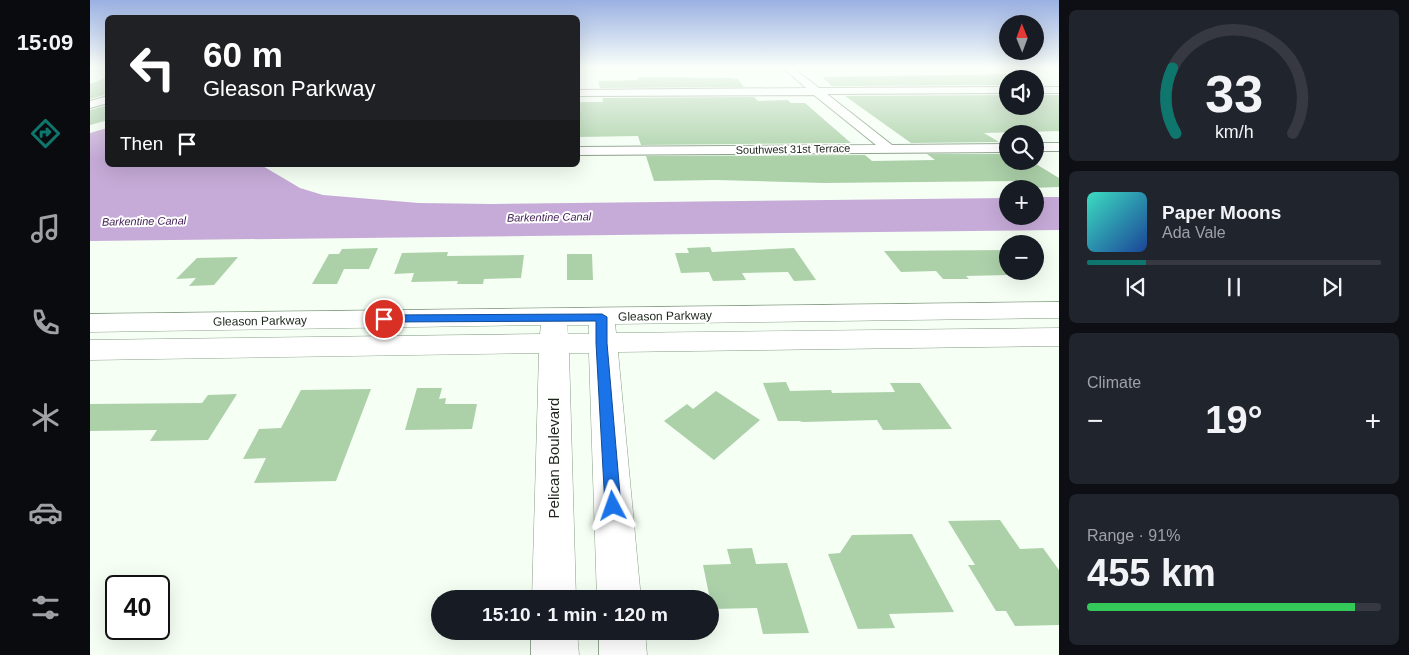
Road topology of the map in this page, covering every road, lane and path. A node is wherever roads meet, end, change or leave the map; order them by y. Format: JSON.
{"nodes":[{"id":1,"x":824,"y":98,"type":"edge"},
{"id":2,"x":105,"y":100,"type":"edge"},
{"id":3,"x":90,"y":105,"type":"edge"},
{"id":4,"x":1044,"y":147,"type":"edge"},
{"id":5,"x":1059,"y":147,"type":"edge"},
{"id":6,"x":888,"y":148,"type":"junction"},
{"id":7,"x":999,"y":148,"type":"edge"},
{"id":8,"x":580,"y":151,"type":"edge"},
{"id":9,"x":1059,"y":310,"type":"edge"},
{"id":10,"x":90,"y":323,"type":"edge"},
{"id":11,"x":602,"y":330,"type":"junction"},
{"id":12,"x":554,"y":331,"type":"junction"},
{"id":13,"x":1059,"y":337,"type":"edge"},
{"id":14,"x":90,"y":350,"type":"edge"},
{"id":15,"x":554,"y":590,"type":"edge"},
{"id":16,"x":619,"y":590,"type":"edge"},
{"id":17,"x":554,"y":640,"type":"edge"},
{"id":18,"x":623,"y":640,"type":"edge"},
{"id":19,"x":554,"y":655,"type":"edge"},
{"id":20,"x":624,"y":655,"type":"edge"}],
"edges":[{"from":1,"to":6,"type":"street"},
{"from":2,"to":3,"type":"street"},
{"from":4,"to":5,"type":"street"},
{"from":6,"to":7,"type":"street","name":"Southwest 31st Terrace"},
{"from":6,"to":8,"type":"street","name":"Southwest 31st Terrace"},
{"from":9,"to":11,"type":"main road","name":"Gleason Parkway"},
{"from":10,"to":12,"type":"main road","name":"Gleason Parkway"},
{"from":11,"to":12,"type":"main road","name":"Gleason Parkway"},
{"from":11,"to":13,"type":"main road","name":"Gleason Parkway"},
{"from":11,"to":16,"type":"main road"},
{"from":12,"to":14,"type":"main road","name":"Gleason Parkway"},
{"from":12,"to":15,"type":"main road","name":"Pelican Boulevard"},
{"from":17,"to":19,"type":"main road"},
{"from":18,"to":20,"type":"main road"}]}
